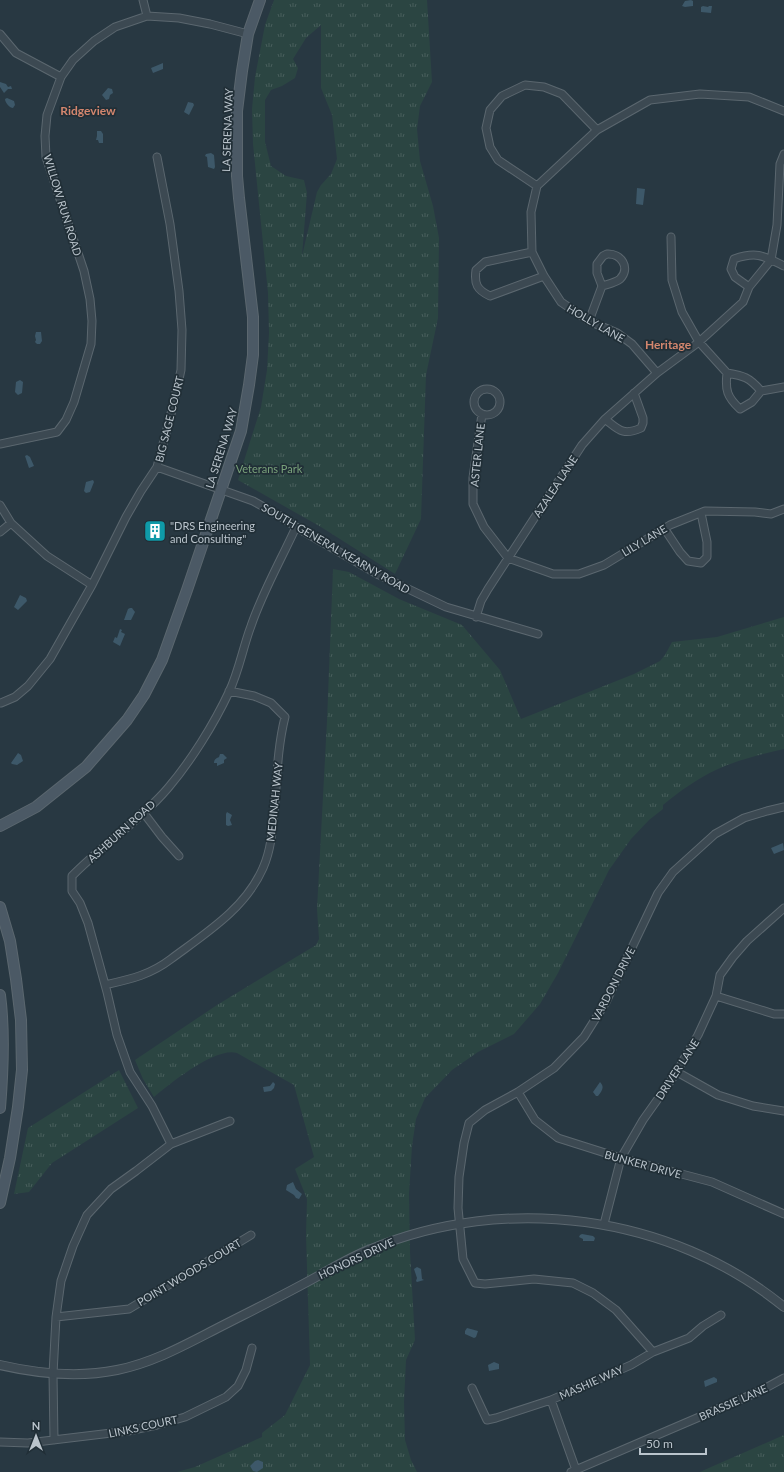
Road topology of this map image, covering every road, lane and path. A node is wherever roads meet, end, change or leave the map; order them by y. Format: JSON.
{"nodes":[{"id":1,"x":143,"y":0,"type":"edge"},
{"id":2,"x":260,"y":0,"type":"edge"},
{"id":3,"x":147,"y":16,"type":"junction"},
{"id":4,"x":0,"y":34,"type":"edge"},
{"id":5,"x":248,"y":34,"type":"junction"},
{"id":6,"x":61,"y":76,"type":"junction"},
{"id":7,"x":784,"y":111,"type":"edge"},
{"id":8,"x":597,"y":130,"type":"junction"},
{"id":9,"x":784,"y":154,"type":"edge"},
{"id":10,"x":157,"y":157,"type":"dead end"},
{"id":11,"x":537,"y":186,"type":"junction"},
{"id":12,"x":671,"y":237,"type":"dead end"},
{"id":13,"x":532,"y":252,"type":"junction"},
{"id":14,"x":771,"y":260,"type":"junction"},
{"id":15,"x":784,"y":266,"type":"edge"},
{"id":16,"x":544,"y":276,"type":"junction"},
{"id":17,"x":602,"y":286,"type":"junction"},
{"id":18,"x":750,"y":287,"type":"junction"},
{"id":19,"x":589,"y":321,"type":"junction"},
{"id":20,"x":699,"y":342,"type":"junction"},
{"id":21,"x":657,"y":373,"type":"junction"},
{"id":22,"x":727,"y":373,"type":"junction"},
{"id":23,"x":784,"y":387,"type":"edge"},
{"id":24,"x":761,"y":391,"type":"junction"},
{"id":25,"x":634,"y":393,"type":"junction"},
{"id":26,"x":482,"y":414,"type":"dead end"},
{"id":27,"x":605,"y":419,"type":"junction"},
{"id":28,"x":0,"y":444,"type":"edge"},
{"id":29,"x":157,"y":467,"type":"junction"},
{"id":30,"x":221,"y":490,"type":"junction"},
{"id":31,"x":0,"y":505,"type":"edge"},
{"id":32,"x":784,"y":509,"type":"edge"},
{"id":33,"x":700,"y":513,"type":"junction"},
{"id":34,"x":11,"y":523,"type":"junction"},
{"id":35,"x":296,"y":527,"type":"junction"},
{"id":36,"x":664,"y":528,"type":"junction"},
{"id":37,"x":0,"y":532,"type":"edge"},
{"id":38,"x":508,"y":558,"type":"junction"},
{"id":39,"x":92,"y":585,"type":"junction"},
{"id":40,"x":476,"y":617,"type":"junction"},
{"id":41,"x":538,"y":634,"type":"dead end"},
{"id":42,"x":229,"y":691,"type":"junction"},
{"id":43,"x":1,"y":703,"type":"edge"},
{"id":44,"x":784,"y":807,"type":"edge"},
{"id":45,"x":143,"y":812,"type":"junction"},
{"id":46,"x":0,"y":826,"type":"edge"},
{"id":47,"x":179,"y":856,"type":"dead end"},
{"id":48,"x":0,"y":907,"type":"edge"},
{"id":49,"x":784,"y":908,"type":"edge"},
{"id":50,"x":106,"y":985,"type":"junction"},
{"id":51,"x":0,"y":995,"type":"edge"},
{"id":52,"x":716,"y":996,"type":"junction"},
{"id":53,"x":784,"y":1014,"type":"edge"},
{"id":54,"x":678,"y":1072,"type":"junction"},
{"id":55,"x":518,"y":1092,"type":"junction"},
{"id":56,"x":0,"y":1108,"type":"edge"},
{"id":57,"x":784,"y":1111,"type":"edge"},
{"id":58,"x":230,"y":1121,"type":"dead end"},
{"id":59,"x":171,"y":1144,"type":"junction"},
{"id":60,"x":621,"y":1158,"type":"junction"},
{"id":61,"x":0,"y":1203,"type":"edge"},
{"id":62,"x":784,"y":1214,"type":"edge"},
{"id":63,"x":460,"y":1223,"type":"junction"},
{"id":64,"x":604,"y":1224,"type":"junction"},
{"id":65,"x":251,"y":1235,"type":"dead end"},
{"id":66,"x":784,"y":1306,"type":"edge"},
{"id":67,"x":721,"y":1315,"type":"dead end"},
{"id":68,"x":56,"y":1317,"type":"junction"},
{"id":69,"x":252,"y":1348,"type":"dead end"},
{"id":70,"x":653,"y":1352,"type":"junction"},
{"id":71,"x":0,"y":1365,"type":"edge"},
{"id":72,"x":54,"y":1374,"type":"junction"},
{"id":73,"x":784,"y":1378,"type":"edge"},
{"id":74,"x":472,"y":1388,"type":"dead end"},
{"id":75,"x":551,"y":1400,"type":"junction"},
{"id":76,"x":54,"y":1440,"type":"junction"},
{"id":77,"x":0,"y":1442,"type":"edge"},
{"id":78,"x":573,"y":1471,"type":"edge"}],
"edges":[{"from":1,"to":3,"type":"street"},
{"from":2,"to":5,"type":"main road","name":"LA SERENA WAY"},
{"from":3,"to":5,"type":"street","name":"WILLOW RUN ROAD"},
{"from":3,"to":6,"type":"street","name":"WILLOW RUN ROAD"},
{"from":4,"to":6,"type":"street"},
{"from":5,"to":30,"type":"main road","name":"LA SERENA WAY"},
{"from":6,"to":28,"type":"street","name":"WILLOW RUN ROAD"},
{"from":7,"to":8,"type":"street"},
{"from":8,"to":11,"type":"street"},
{"from":8,"to":11,"type":"street"},
{"from":9,"to":14,"type":"street"},
{"from":10,"to":29,"type":"street","name":"BIG SAGE COURT"},
{"from":11,"to":13,"type":"street","name":"HOLLY LANE"},
{"from":12,"to":20,"type":"street"},
{"from":13,"to":16,"type":"street","name":"HOLLY LANE"},
{"from":13,"to":16,"type":"street"},
{"from":14,"to":15,"type":"street"},
{"from":14,"to":18,"type":"street"},
{"from":14,"to":18,"type":"street"},
{"from":16,"to":19,"type":"street","name":"HOLLY LANE"},
{"from":17,"to":17,"type":"street"},
{"from":17,"to":19,"type":"street"},
{"from":18,"to":20,"type":"street"},
{"from":19,"to":21,"type":"street","name":"HOLLY LANE"},
{"from":20,"to":21,"type":"street"},
{"from":20,"to":22,"type":"street"},
{"from":21,"to":25,"type":"street","name":"AZALEA LANE"},
{"from":22,"to":24,"type":"street"},
{"from":22,"to":24,"type":"street"},
{"from":23,"to":24,"type":"street"},
{"from":25,"to":27,"type":"street","name":"AZALEA LANE"},
{"from":25,"to":27,"type":"street"},
{"from":26,"to":38,"type":"street","name":"ASTER LANE"},
{"from":27,"to":38,"type":"street","name":"AZALEA LANE"},
{"from":29,"to":30,"type":"street","name":"SOUTH GENERAL KEARNY ROAD"},
{"from":29,"to":39,"type":"street","name":"BIG SAGE COURT"},
{"from":30,"to":35,"type":"street","name":"SOUTH GENERAL KEARNY ROAD"},
{"from":30,"to":46,"type":"main road","name":"LA SERENA WAY"},
{"from":31,"to":34,"type":"street"},
{"from":32,"to":33,"type":"street","name":"LILY LANE"},
{"from":33,"to":36,"type":"street","name":"LILY LANE"},
{"from":33,"to":36,"type":"street"},
{"from":34,"to":37,"type":"street"},
{"from":34,"to":39,"type":"street"},
{"from":35,"to":40,"type":"street","name":"SOUTH GENERAL KEARNY ROAD"},
{"from":35,"to":42,"type":"street","name":"ASHBURN ROAD"},
{"from":36,"to":38,"type":"street","name":"LILY LANE"},
{"from":38,"to":40,"type":"street","name":"AZALEA LANE"},
{"from":39,"to":43,"type":"street","name":"BIG SAGE COURT"},
{"from":40,"to":41,"type":"street","name":"SOUTH GENERAL KEARNY ROAD"},
{"from":42,"to":45,"type":"street","name":"ASHBURN ROAD"},
{"from":42,"to":50,"type":"street","name":"MEDINAH WAY"},
{"from":44,"to":55,"type":"street","name":"VARDON DRIVE"},
{"from":45,"to":47,"type":"street"},
{"from":45,"to":50,"type":"street","name":"ASHBURN ROAD"},
{"from":48,"to":61,"type":"main road"},
{"from":49,"to":52,"type":"street","name":"DRIVER LANE"},
{"from":50,"to":59,"type":"street","name":"ASHBURN ROAD"},
{"from":51,"to":56,"type":"main road"},
{"from":52,"to":53,"type":"street"},
{"from":52,"to":54,"type":"street","name":"DRIVER LANE"},
{"from":54,"to":57,"type":"street"},
{"from":54,"to":60,"type":"street","name":"DRIVER LANE"},
{"from":55,"to":60,"type":"street","name":"BUNKER DRIVE"},
{"from":55,"to":63,"type":"street","name":"VARDON DRIVE"},
{"from":58,"to":59,"type":"street"},
{"from":59,"to":68,"type":"street"},
{"from":60,"to":62,"type":"street","name":"BUNKER DRIVE"},
{"from":60,"to":64,"type":"street","name":"DRIVER LANE"},
{"from":63,"to":64,"type":"street","name":"HONORS DRIVE"},
{"from":63,"to":70,"type":"street","name":"VARDON DRIVE"},
{"from":63,"to":72,"type":"street","name":"HONORS DRIVE"},
{"from":64,"to":66,"type":"street","name":"HONORS DRIVE"},
{"from":65,"to":68,"type":"street","name":"POINT WOODS COURT"},
{"from":67,"to":70,"type":"street","name":"MASHIE WAY"},
{"from":68,"to":72,"type":"street"},
{"from":69,"to":76,"type":"street","name":"LINKS COURT"},
{"from":70,"to":75,"type":"street","name":"MASHIE WAY"},
{"from":71,"to":72,"type":"street","name":"HONORS DRIVE"},
{"from":72,"to":76,"type":"street"},
{"from":73,"to":78,"type":"street","name":"BRASSIE LANE"},
{"from":74,"to":75,"type":"street","name":"MASHIE WAY"},
{"from":75,"to":78,"type":"street"},
{"from":76,"to":77,"type":"street","name":"LINKS COURT"}]}
